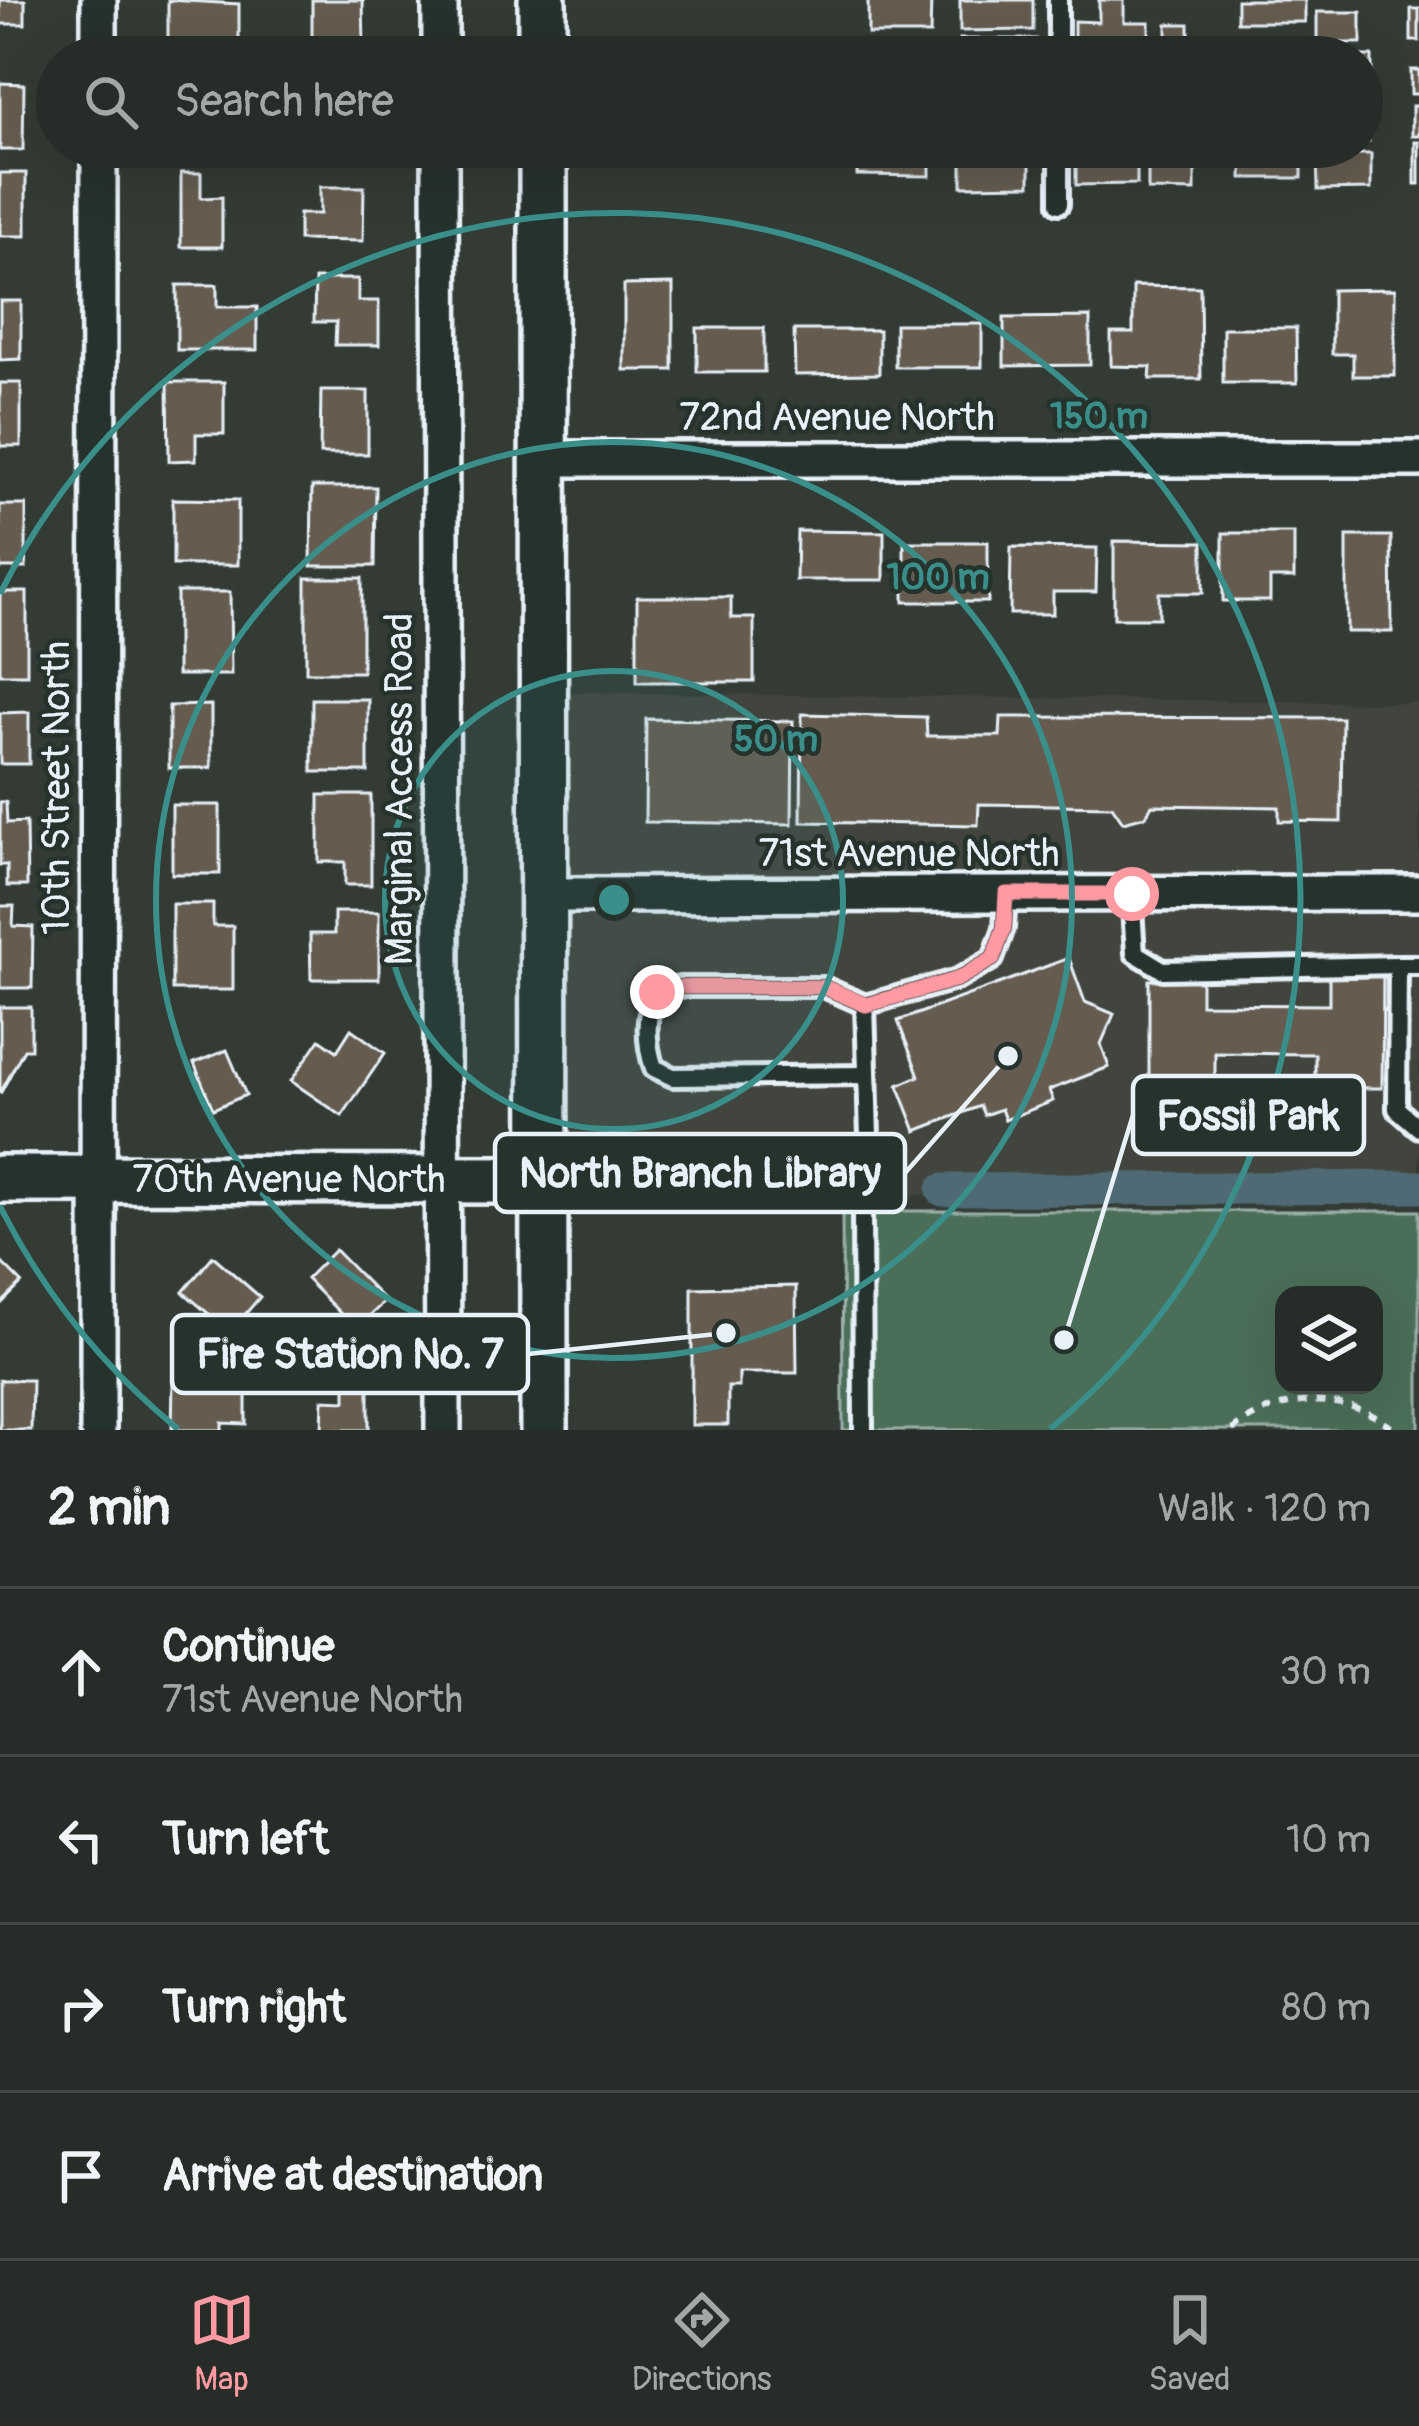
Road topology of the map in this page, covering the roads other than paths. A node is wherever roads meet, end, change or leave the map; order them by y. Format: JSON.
{"nodes":[{"id":1,"x":99,"y":0,"type":"edge"},
{"id":2,"x":440,"y":0,"type":"edge"},
{"id":3,"x":542,"y":0,"type":"edge"},
{"id":4,"x":1058,"y":0,"type":"edge"},
{"id":5,"x":99,"y":36,"type":"edge"},
{"id":6,"x":440,"y":36,"type":"edge"},
{"id":7,"x":542,"y":36,"type":"edge"},
{"id":8,"x":1058,"y":36,"type":"edge"},
{"id":9,"x":99,"y":168,"type":"edge"},
{"id":10,"x":440,"y":168,"type":"edge"},
{"id":11,"x":543,"y":168,"type":"edge"},
{"id":12,"x":1059,"y":168,"type":"edge"},
{"id":13,"x":1059,"y":204,"type":"dead end"},
{"id":14,"x":543,"y":459,"type":"junction"},
{"id":15,"x":1419,"y":459,"type":"edge"},
{"id":16,"x":1419,"y":893,"type":"edge"},
{"id":17,"x":1006,"y":894,"type":"junction"},
{"id":18,"x":1132,"y":894,"type":"junction"},
{"id":19,"x":544,"y":896,"type":"junction"},
{"id":20,"x":1398,"y":965,"type":"junction"},
{"id":21,"x":1419,"y":965,"type":"edge"},
{"id":22,"x":866,"y":1005,"type":"junction"},
{"id":23,"x":867,"y":1076,"type":"junction"},
{"id":24,"x":1419,"y":1128,"type":"edge"},
{"id":25,"x":442,"y":1178,"type":"junction"},
{"id":26,"x":0,"y":1179,"type":"edge"},
{"id":27,"x":97,"y":1179,"type":"junction"},
{"id":28,"x":543,"y":1180,"type":"junction"},
{"id":29,"x":866,"y":1182,"type":"junction"},
{"id":30,"x":98,"y":1430,"type":"edge"},
{"id":31,"x":442,"y":1430,"type":"edge"},
{"id":32,"x":544,"y":1430,"type":"edge"},
{"id":33,"x":863,"y":1430,"type":"edge"}],
"edges":[{"from":1,"to":5,"type":"street"},
{"from":2,"to":6,"type":"street"},
{"from":3,"to":7,"type":"main road"},
{"from":4,"to":8,"type":"lane"},
{"from":9,"to":27,"type":"street","name":"10th Street North"},
{"from":10,"to":25,"type":"street","name":"Marginal Access Road"},
{"from":11,"to":14,"type":"main road"},
{"from":12,"to":13,"type":"lane"},
{"from":14,"to":15,"type":"street","name":"72nd Avenue North"},
{"from":14,"to":19,"type":"main road"},
{"from":16,"to":18,"type":"street","name":"71st Avenue North"},
{"from":17,"to":18,"type":"street","name":"71st Avenue North"},
{"from":17,"to":19,"type":"street","name":"71st Avenue North"},
{"from":17,"to":22,"type":"lane"},
{"from":18,"to":20,"type":"lane"},
{"from":19,"to":28,"type":"main road"},
{"from":20,"to":21,"type":"lane"},
{"from":20,"to":24,"type":"lane"},
{"from":22,"to":23,"type":"lane"},
{"from":22,"to":23,"type":"lane"},
{"from":23,"to":29,"type":"lane"},
{"from":25,"to":27,"type":"main road","name":"70th Avenue North"},
{"from":25,"to":28,"type":"main road","name":"70th Avenue North"},
{"from":25,"to":31,"type":"street","name":"Marginal Access Road"},
{"from":26,"to":27,"type":"main road","name":"70th Avenue North"},
{"from":27,"to":30,"type":"street","name":"10th Street North"},
{"from":28,"to":29,"type":"lane","name":"70th Avenue North"},
{"from":28,"to":32,"type":"main road"},
{"from":29,"to":33,"type":"lane"}]}
